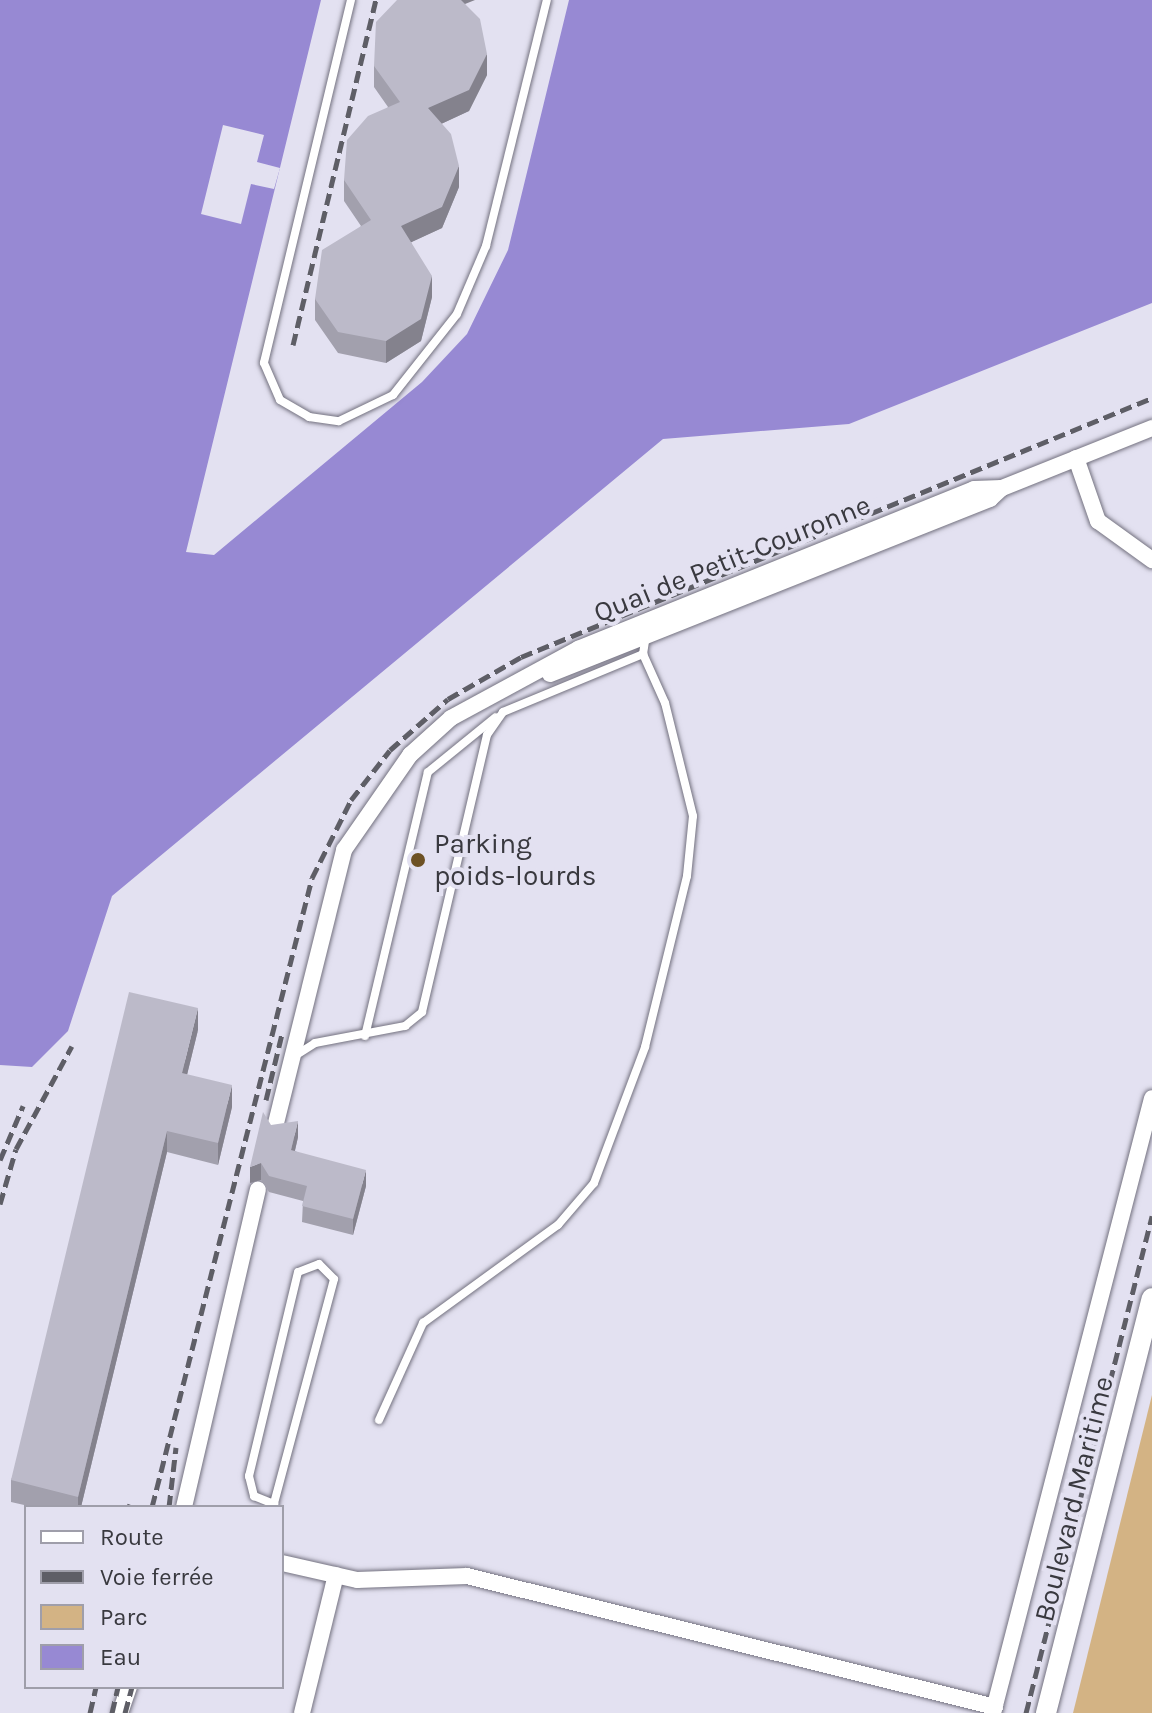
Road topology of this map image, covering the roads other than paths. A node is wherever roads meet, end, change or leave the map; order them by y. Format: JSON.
{"nodes":[{"id":1,"x":351,"y":0,"type":"edge"},
{"id":2,"x":547,"y":0,"type":"edge"},
{"id":3,"x":1152,"y":428,"type":"edge"},
{"id":4,"x":1076,"y":458,"type":"junction"},
{"id":5,"x":1152,"y":560,"type":"edge"},
{"id":6,"x":645,"y":629,"type":"junction"},
{"id":7,"x":643,"y":654,"type":"junction"},
{"id":8,"x":503,"y":712,"type":"junction"},
{"id":9,"x":365,"y":1036,"type":"junction"},
{"id":10,"x":291,"y":1059,"type":"junction"},
{"id":11,"x":1152,"y":1098,"type":"edge"},
{"id":12,"x":274,"y":1131,"type":"edge"},
{"id":13,"x":258,"y":1190,"type":"dead end"},
{"id":14,"x":1152,"y":1298,"type":"edge"},
{"id":15,"x":379,"y":1420,"type":"dead end"},
{"id":16,"x":184,"y":1505,"type":"edge"},
{"id":17,"x":273,"y":1505,"type":"edge"},
{"id":18,"x":284,"y":1563,"type":"edge"},
{"id":19,"x":336,"y":1575,"type":"junction"},
{"id":20,"x":128,"y":1689,"type":"edge"},
{"id":21,"x":994,"y":1710,"type":"edge"},
{"id":22,"x":120,"y":1713,"type":"edge"},
{"id":23,"x":302,"y":1713,"type":"edge"},
{"id":24,"x":1046,"y":1713,"type":"edge"}],
"edges":[{"from":1,"to":2,"type":"lane"},
{"from":3,"to":4,"type":"street","name":"Quai de Petit-Couronne"},
{"from":4,"to":5,"type":"street"},
{"from":4,"to":6,"type":"street","name":"Quai de Petit-Couronne"},
{"from":6,"to":7,"type":"lane"},
{"from":6,"to":10,"type":"street","name":"Quai de Petit-Couronne"},
{"from":7,"to":8,"type":"lane"},
{"from":7,"to":15,"type":"lane"},
{"from":8,"to":9,"type":"lane"},
{"from":8,"to":9,"type":"lane"},
{"from":9,"to":10,"type":"lane"},
{"from":10,"to":12,"type":"street","name":"Quai de Petit-Couronne"},
{"from":11,"to":21,"type":"street"},
{"from":13,"to":16,"type":"street"},
{"from":14,"to":24,"type":"street","name":"Boulevard Maritime"},
{"from":17,"to":17,"type":"lane"},
{"from":18,"to":19,"type":"street"},
{"from":19,"to":21,"type":"street"},
{"from":19,"to":23,"type":"street"},
{"from":20,"to":22,"type":"street"}]}
